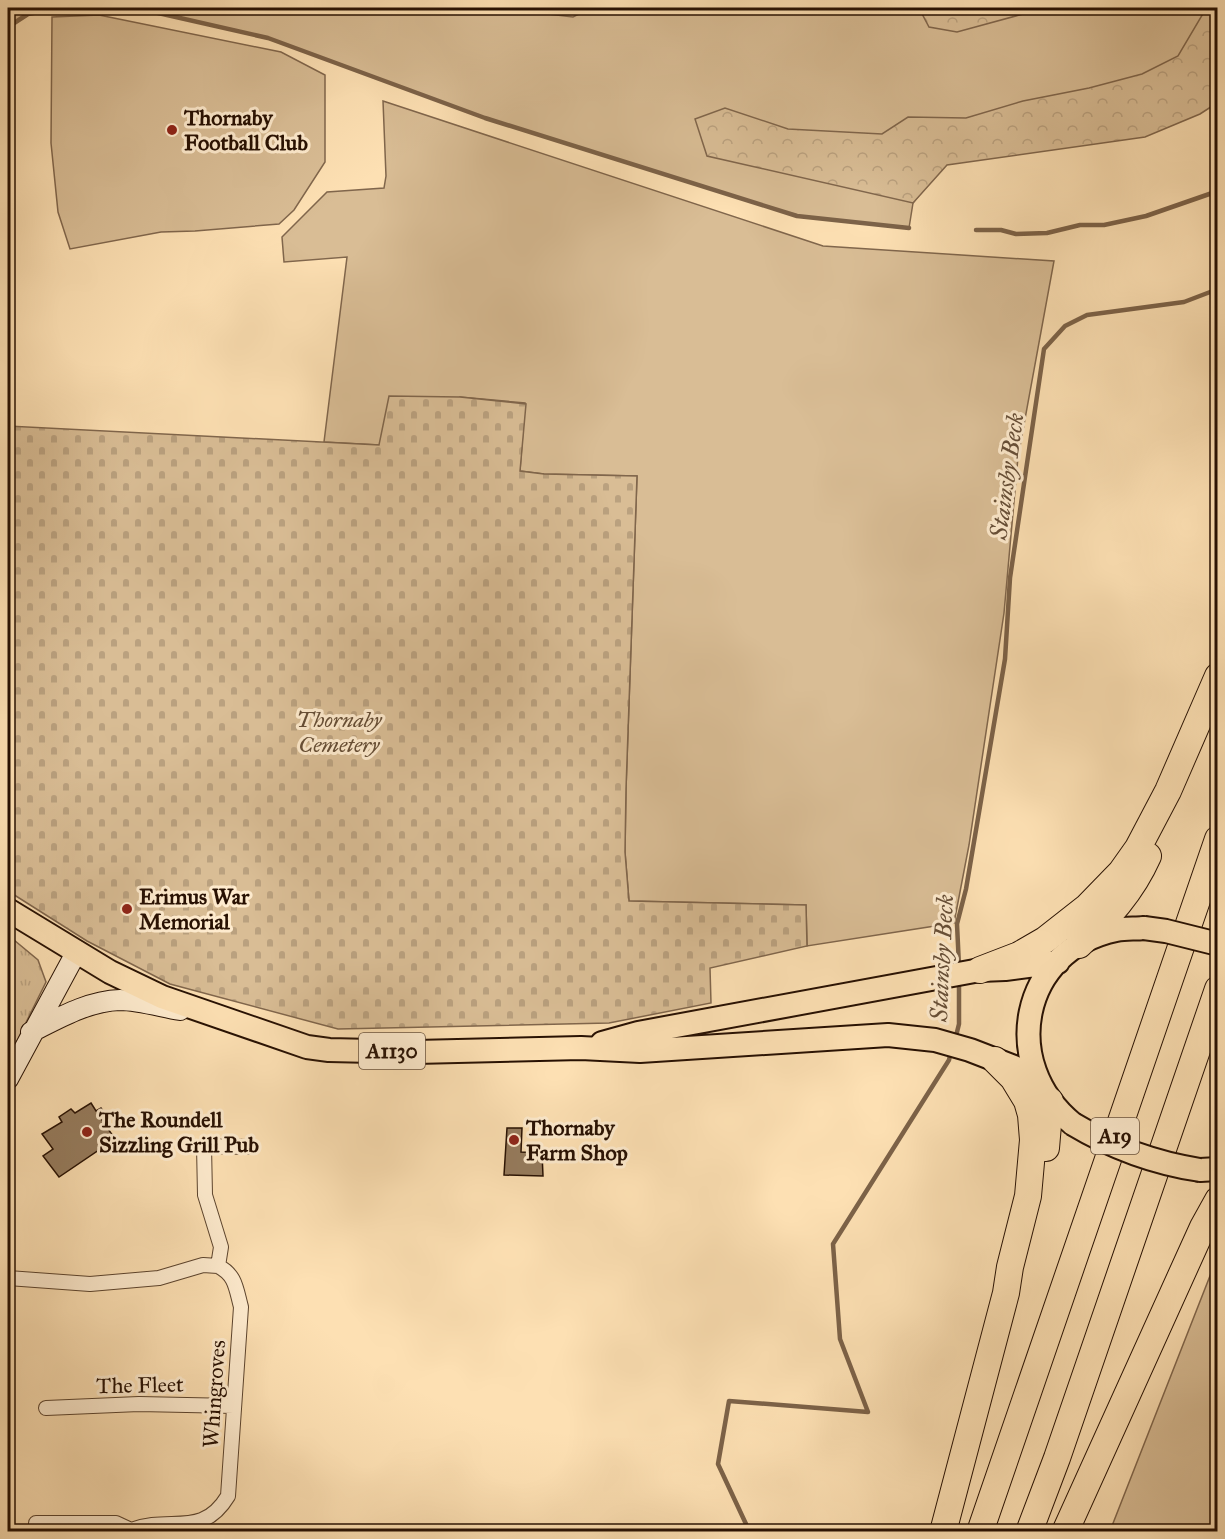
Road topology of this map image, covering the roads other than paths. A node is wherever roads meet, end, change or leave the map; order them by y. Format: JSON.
{"nodes":[{"id":1,"x":1218,"y":676,"type":"edge"},
{"id":2,"x":1168,"y":791,"type":"junction"},
{"id":3,"x":1218,"y":839,"type":"edge"},
{"id":4,"x":8,"y":910,"type":"edge"},
{"id":5,"x":1218,"y":944,"type":"edge"},
{"id":6,"x":1079,"y":945,"type":"junction"},
{"id":7,"x":77,"y":951,"type":"junction"},
{"id":8,"x":1058,"y":962,"type":"junction"},
{"id":9,"x":976,"y":971,"type":"junction"},
{"id":10,"x":1218,"y":989,"type":"edge"},
{"id":11,"x":210,"y":1015,"type":"junction"},
{"id":12,"x":31,"y":1032,"type":"junction"},
{"id":13,"x":581,"y":1048,"type":"junction"},
{"id":14,"x":995,"y":1060,"type":"junction"},
{"id":15,"x":8,"y":1078,"type":"edge"},
{"id":16,"x":1046,"y":1095,"type":"junction"},
{"id":17,"x":251,"y":1147,"type":"dead end"},
{"id":18,"x":1209,"y":1170,"type":"edge"},
{"id":19,"x":1028,"y":1196,"type":"junction"},
{"id":20,"x":1218,"y":1200,"type":"edge"},
{"id":21,"x":218,"y":1266,"type":"junction"},
{"id":22,"x":8,"y":1278,"type":"edge"},
{"id":23,"x":234,"y":1406,"type":"junction"},
{"id":24,"x":46,"y":1408,"type":"dead end"},
{"id":25,"x":36,"y":1523,"type":"dead end"},
{"id":26,"x":131,"y":1531,"type":"edge"},
{"id":27,"x":943,"y":1532,"type":"edge"},
{"id":28,"x":980,"y":1532,"type":"edge"},
{"id":29,"x":1029,"y":1532,"type":"edge"},
{"id":30,"x":1065,"y":1532,"type":"edge"}],
"edges":[{"from":1,"to":2,"type":"highway"},
{"from":2,"to":6,"type":"highway"},
{"from":2,"to":9,"type":"highway"},
{"from":3,"to":28,"type":"highway","number":"A19"},
{"from":4,"to":7,"type":"main road","number":"A1130"},
{"from":5,"to":6,"type":"main road","bridge":true},
{"from":6,"to":8,"type":"main road"},
{"from":7,"to":11,"type":"main road","number":"A1130"},
{"from":7,"to":12,"type":"street"},
{"from":8,"to":9,"type":"main road","number":"A1130"},
{"from":8,"to":16,"type":"main road"},
{"from":9,"to":13,"type":"main road","number":"A1130"},
{"from":10,"to":29,"type":"highway","number":"A19"},
{"from":11,"to":12,"type":"street"},
{"from":11,"to":13,"type":"main road","number":"A1130"},
{"from":12,"to":15,"type":"street"},
{"from":13,"to":14,"type":"main road","number":"A1130"},
{"from":14,"to":16,"type":"main road","number":"A1130"},
{"from":14,"to":19,"type":"highway"},
{"from":16,"to":18,"type":"main road","bridge":true},
{"from":16,"to":19,"type":"highway"},
{"from":17,"to":21,"type":"street"},
{"from":19,"to":27,"type":"highway"},
{"from":20,"to":30,"type":"highway"},
{"from":21,"to":22,"type":"street"},
{"from":21,"to":23,"type":"street","name":"Whingroves"},
{"from":23,"to":24,"type":"street","name":"The Fleet"},
{"from":23,"to":26,"type":"street","name":"Whingroves"},
{"from":25,"to":26,"type":"street","name":"Whingroves"}]}
